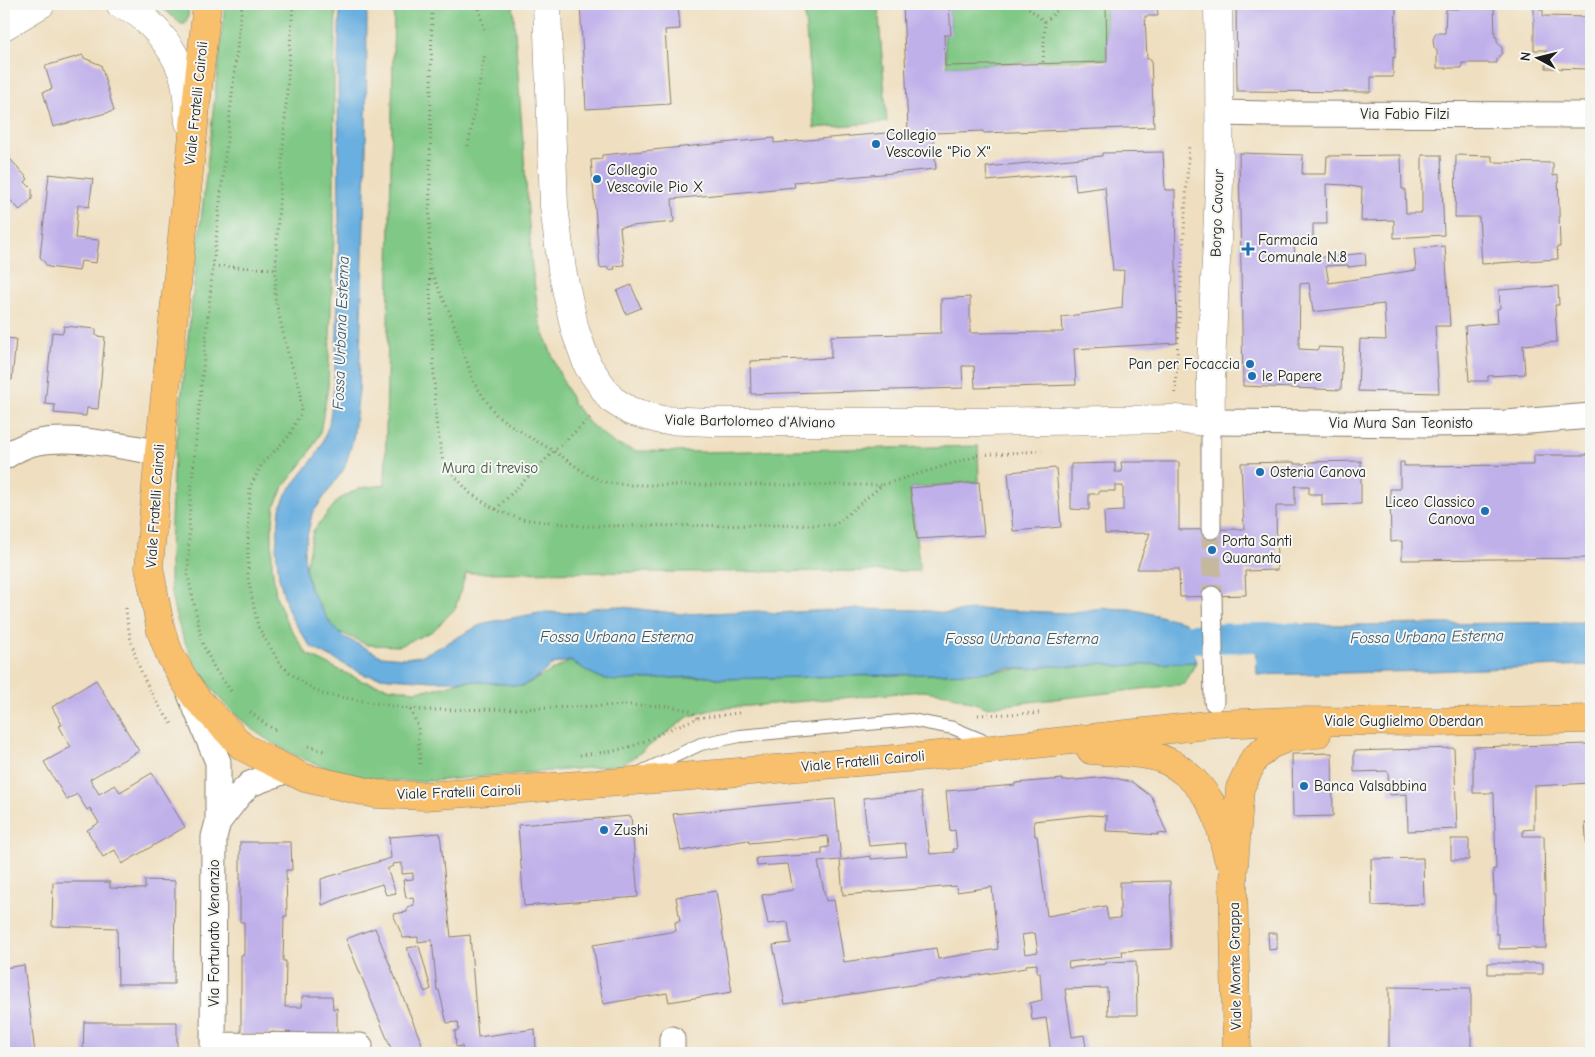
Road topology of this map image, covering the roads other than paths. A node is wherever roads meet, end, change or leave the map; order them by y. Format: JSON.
{"nodes":[{"id":1,"x":24,"y":4,"type":"edge"},
{"id":2,"x":41,"y":4,"type":"edge"},
{"id":3,"x":120,"y":4,"type":"edge"},
{"id":4,"x":207,"y":4,"type":"edge"},
{"id":5,"x":548,"y":4,"type":"edge"},
{"id":6,"x":1218,"y":4,"type":"edge"},
{"id":7,"x":4,"y":25,"type":"edge"},
{"id":8,"x":1220,"y":113,"type":"junction"},
{"id":9,"x":1591,"y":115,"type":"edge"},
{"id":10,"x":191,"y":148,"type":"junction"},
{"id":11,"x":1591,"y":416,"type":"edge"},
{"id":12,"x":1211,"y":422,"type":"junction"},
{"id":13,"x":159,"y":452,"type":"junction"},
{"id":14,"x":4,"y":457,"type":"edge"},
{"id":15,"x":1211,"y":529,"type":"tunnel mouth"},
{"id":16,"x":1212,"y":596,"type":"tunnel mouth"},
{"id":17,"x":183,"y":678,"type":"junction"},
{"id":18,"x":1215,"y":713,"type":"junction"},
{"id":19,"x":1591,"y":718,"type":"edge"},
{"id":20,"x":1438,"y":722,"type":"junction"},
{"id":21,"x":1039,"y":744,"type":"junction"},
{"id":22,"x":999,"y":748,"type":"junction"},
{"id":23,"x":287,"y":770,"type":"junction"},
{"id":24,"x":621,"y":782,"type":"junction"},
{"id":25,"x":218,"y":822,"type":"junction"},
{"id":26,"x":1233,"y":879,"type":"junction"},
{"id":27,"x":360,"y":1046,"type":"dead end"},
{"id":28,"x":213,"y":1049,"type":"edge"},
{"id":29,"x":1236,"y":1053,"type":"edge"}],
"edges":[{"from":1,"to":7,"type":"street"},
{"from":2,"to":7,"type":"street"},
{"from":3,"to":10,"type":"street"},
{"from":4,"to":10,"type":"main road","name":"Viale Fratelli Cairoli"},
{"from":5,"to":12,"type":"street","name":"Viale Bartolomeo d'Alviano"},
{"from":6,"to":8,"type":"street","name":"Borgo Cavour"},
{"from":8,"to":9,"type":"street","name":"Via Fabio Filzi"},
{"from":8,"to":12,"type":"street","name":"Borgo Cavour"},
{"from":10,"to":13,"type":"main road","name":"Viale Fratelli Cairoli"},
{"from":11,"to":12,"type":"street","name":"Via Mura San Teonisto"},
{"from":12,"to":15,"type":"street"},
{"from":13,"to":14,"type":"street"},
{"from":13,"to":17,"type":"main road","name":"Viale Fratelli Cairoli"},
{"from":16,"to":18,"type":"street"},
{"from":17,"to":23,"type":"main road","name":"Viale Fratelli Cairoli"},
{"from":17,"to":25,"type":"street","name":"Via Fortunato Venanzio"},
{"from":18,"to":20,"type":"main road","name":"Viale Guglielmo Oberdan"},
{"from":18,"to":21,"type":"main road","name":"Viale Fratelli Cairoli"},
{"from":19,"to":20,"type":"main road","name":"Viale Guglielmo Oberdan"},
{"from":20,"to":26,"type":"main road","name":"Viale Monte Grappa"},
{"from":21,"to":22,"type":"main road","name":"Viale Fratelli Cairoli"},
{"from":21,"to":26,"type":"main road","name":"Viale Monte Grappa"},
{"from":22,"to":24,"type":"main road","name":"Viale Fratelli Cairoli"},
{"from":22,"to":24,"type":"lane"},
{"from":23,"to":24,"type":"main road","name":"Viale Fratelli Cairoli"},
{"from":23,"to":25,"type":"street","name":"Via Fortunato Venanzio"},
{"from":25,"to":28,"type":"street","name":"Via Fortunato Venanzio"},
{"from":26,"to":29,"type":"main road","name":"Viale Monte Grappa"},
{"from":27,"to":28,"type":"street","name":"Via Fortunato Venanzio"}]}
